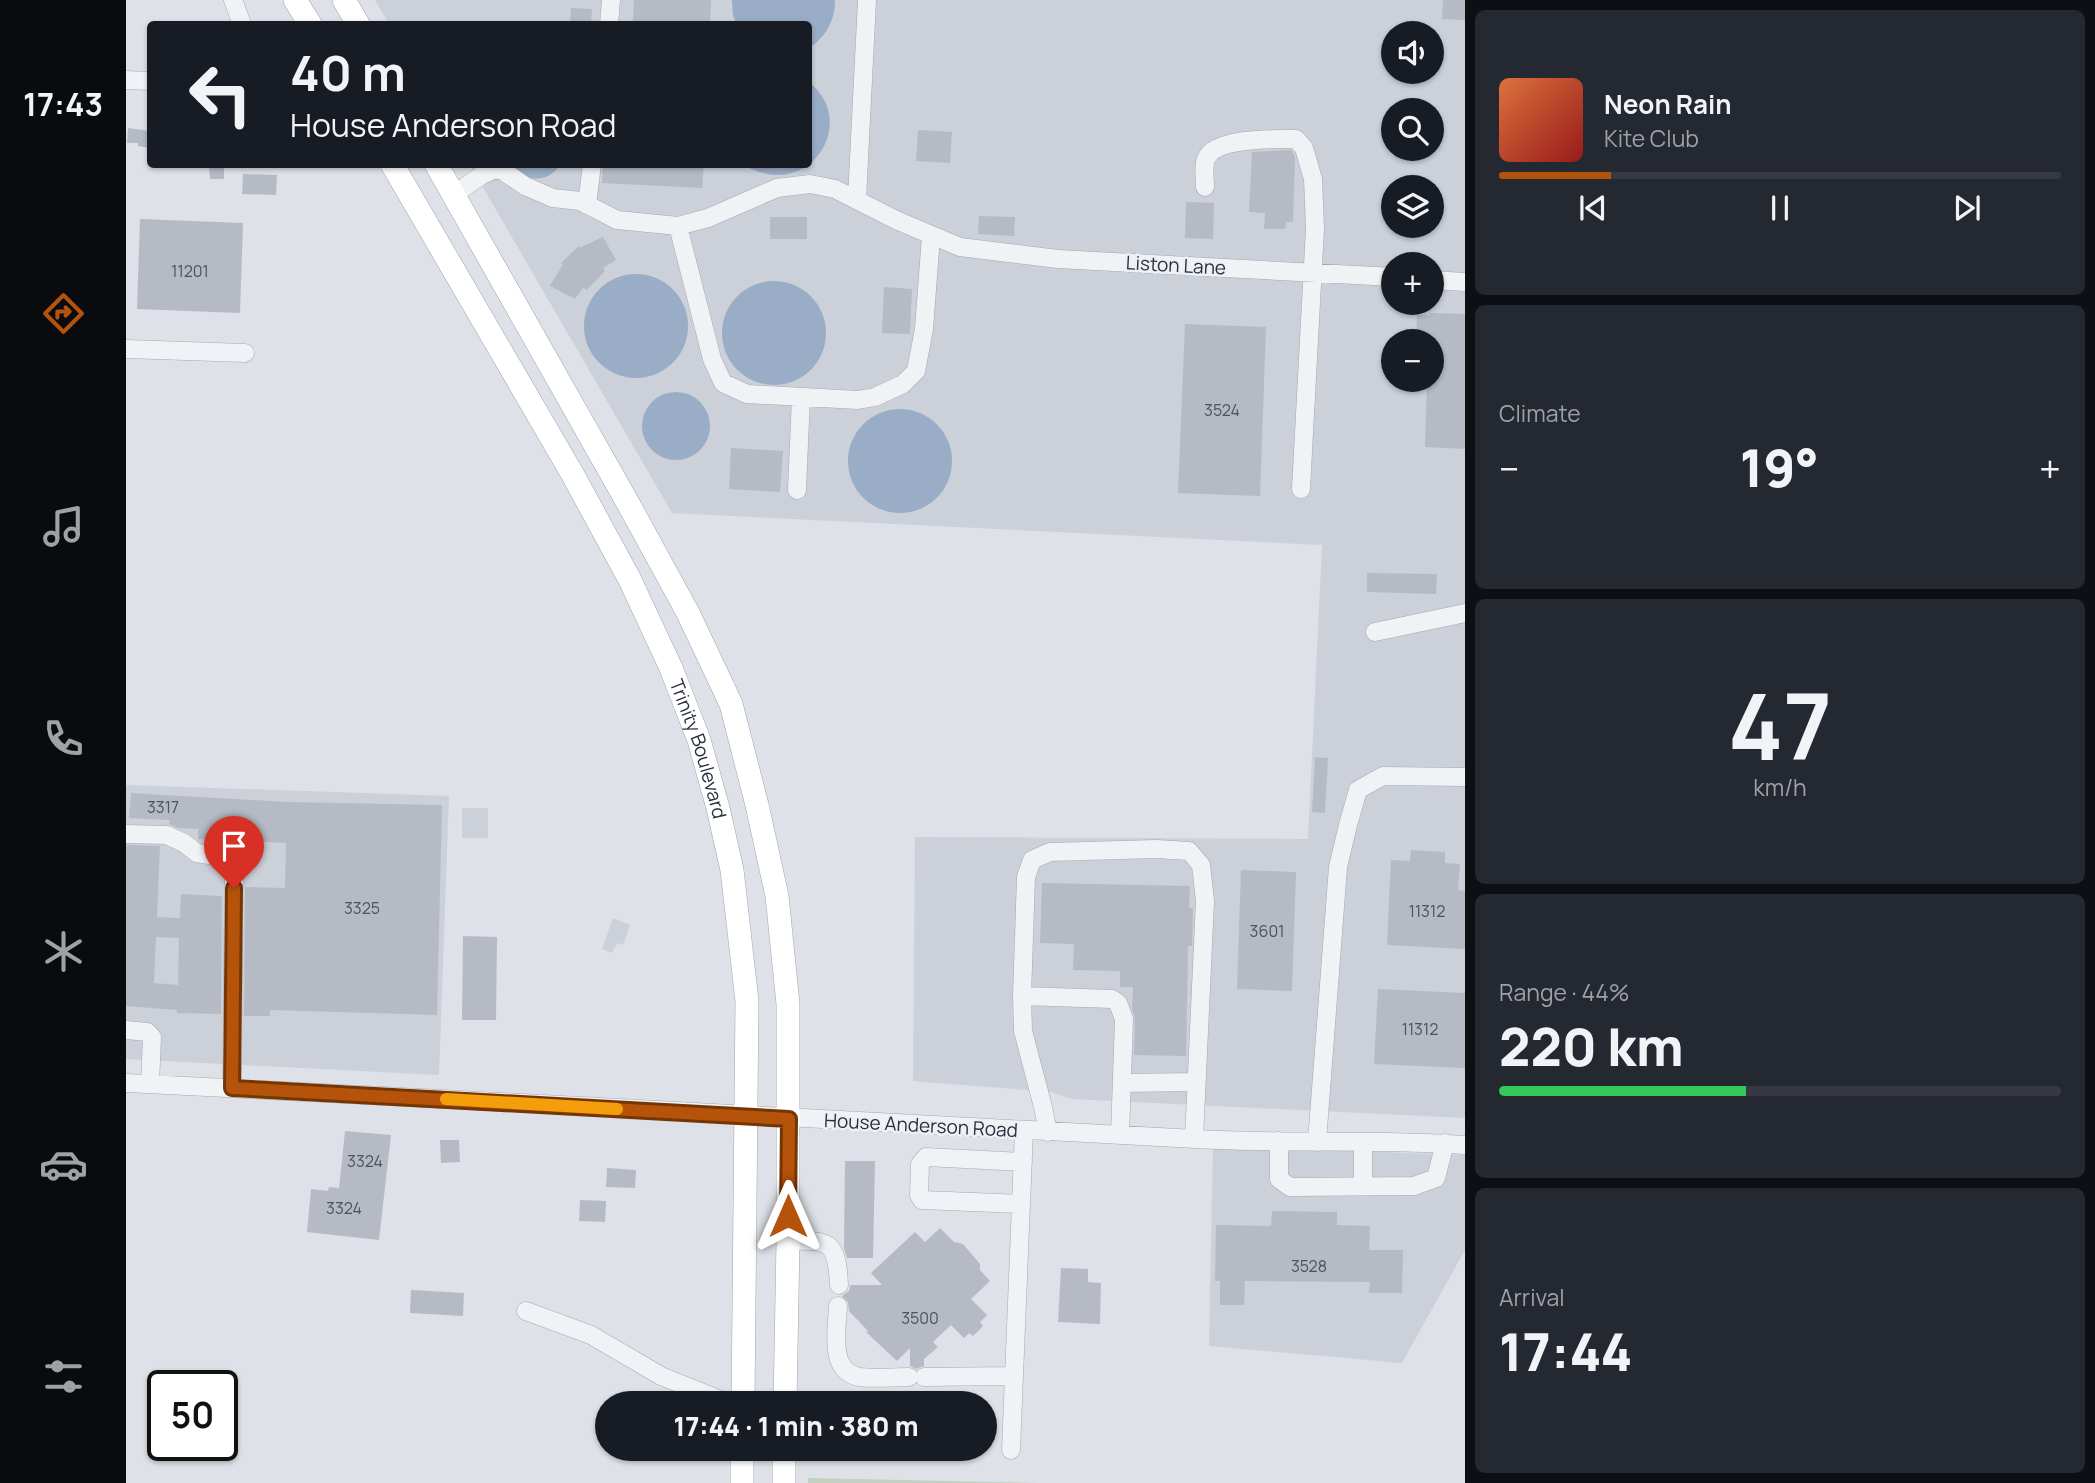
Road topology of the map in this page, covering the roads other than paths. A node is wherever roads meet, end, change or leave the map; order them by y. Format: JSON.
{"nodes":[{"id":1,"x":233,"y":0,"type":"edge"},
{"id":2,"x":295,"y":0,"type":"edge"},
{"id":3,"x":344,"y":0,"type":"edge"},
{"id":4,"x":611,"y":0,"type":"edge"},
{"id":5,"x":867,"y":0,"type":"edge"},
{"id":6,"x":241,"y":21,"type":"edge"},
{"id":7,"x":308,"y":21,"type":"edge"},
{"id":8,"x":356,"y":21,"type":"edge"},
{"id":9,"x":610,"y":21,"type":"edge"},
{"id":10,"x":126,"y":80,"type":"edge"},
{"id":11,"x":147,"y":81,"type":"edge"},
{"id":12,"x":393,"y":168,"type":"edge"},
{"id":13,"x":438,"y":168,"type":"edge"},
{"id":14,"x":592,"y":168,"type":"edge"},
{"id":15,"x":1205,"y":187,"type":"dead end"},
{"id":16,"x":453,"y":195,"type":"junction"},
{"id":17,"x":857,"y":199,"type":"junction"},
{"id":18,"x":587,"y":205,"type":"junction"},
{"id":19,"x":421,"y":214,"type":"junction"},
{"id":20,"x":678,"y":226,"type":"junction"},
{"id":21,"x":931,"y":236,"type":"junction"},
{"id":22,"x":1312,"y":272,"type":"junction"},
{"id":23,"x":1381,"y":276,"type":"edge"},
{"id":24,"x":1444,"y":281,"type":"edge"},
{"id":25,"x":1465,"y":282,"type":"edge"},
{"id":26,"x":126,"y":349,"type":"edge"},
{"id":27,"x":245,"y":353,"type":"dead end"},
{"id":28,"x":801,"y":397,"type":"junction"},
{"id":29,"x":1301,"y":489,"type":"dead end"},
{"id":30,"x":797,"y":490,"type":"dead end"},
{"id":31,"x":1465,"y":613,"type":"edge"},
{"id":32,"x":1376,"y":632,"type":"dead end"},
{"id":33,"x":1465,"y":777,"type":"edge"},
{"id":34,"x":126,"y":834,"type":"edge"},
{"id":35,"x":1022,"y":996,"type":"junction"},
{"id":36,"x":126,"y":1030,"type":"edge"},
{"id":37,"x":1196,"y":1082,"type":"junction"},
{"id":38,"x":126,"y":1083,"type":"edge"},
{"id":39,"x":1122,"y":1083,"type":"junction"},
{"id":40,"x":150,"y":1084,"type":"junction"},
{"id":41,"x":232,"y":1088,"type":"junction"},
{"id":42,"x":746,"y":1116,"type":"junction"},
{"id":43,"x":789,"y":1119,"type":"junction"},
{"id":44,"x":1024,"y":1130,"type":"junction"},
{"id":45,"x":1048,"y":1132,"type":"junction"},
{"id":46,"x":1120,"y":1135,"type":"junction"},
{"id":47,"x":1194,"y":1139,"type":"junction"},
{"id":48,"x":1279,"y":1141,"type":"junction"},
{"id":49,"x":1317,"y":1142,"type":"junction"},
{"id":50,"x":1363,"y":1142,"type":"junction"},
{"id":51,"x":1445,"y":1143,"type":"junction"},
{"id":52,"x":1465,"y":1145,"type":"edge"},
{"id":53,"x":1023,"y":1162,"type":"junction"},
{"id":54,"x":1363,"y":1186,"type":"junction"},
{"id":55,"x":1021,"y":1204,"type":"junction"},
{"id":56,"x":788,"y":1241,"type":"junction"},
{"id":57,"x":839,"y":1285,"type":"dead end"},
{"id":58,"x":838,"y":1306,"type":"dead end"},
{"id":59,"x":526,"y":1311,"type":"dead end"},
{"id":60,"x":1014,"y":1376,"type":"junction"},
{"id":61,"x":698,"y":1391,"type":"edge"},
{"id":62,"x":743,"y":1391,"type":"edge"},
{"id":63,"x":785,"y":1391,"type":"edge"},
{"id":64,"x":1011,"y":1450,"type":"dead end"},
{"id":65,"x":742,"y":1461,"type":"edge"},
{"id":66,"x":784,"y":1461,"type":"edge"},
{"id":67,"x":742,"y":1483,"type":"edge"},
{"id":68,"x":784,"y":1483,"type":"edge"}],
"edges":[{"from":1,"to":6,"type":"street"},
{"from":2,"to":7,"type":"main road"},
{"from":3,"to":8,"type":"main road"},
{"from":4,"to":9,"type":"street"},
{"from":5,"to":17,"type":"street"},
{"from":10,"to":11,"type":"street"},
{"from":12,"to":19,"type":"main road","name":"Trinity Boulevard"},
{"from":13,"to":16,"type":"main road","name":"Trinity Boulevard"},
{"from":14,"to":18,"type":"street"},
{"from":15,"to":22,"type":"street"},
{"from":16,"to":18,"type":"street"},
{"from":16,"to":19,"type":"main road"},
{"from":16,"to":43,"type":"main road","name":"Trinity Boulevard"},
{"from":17,"to":20,"type":"street"},
{"from":17,"to":21,"type":"street"},
{"from":18,"to":20,"type":"street"},
{"from":19,"to":42,"type":"main road","name":"Trinity Boulevard"},
{"from":20,"to":28,"type":"street"},
{"from":21,"to":22,"type":"street","name":"Liston Lane"},
{"from":21,"to":28,"type":"street"},
{"from":22,"to":23,"type":"street","name":"Liston Lane"},
{"from":22,"to":29,"type":"street"},
{"from":24,"to":25,"type":"street"},
{"from":26,"to":27,"type":"street"},
{"from":28,"to":30,"type":"street"},
{"from":31,"to":32,"type":"street"},
{"from":33,"to":49,"type":"street"},
{"from":34,"to":41,"type":"street"},
{"from":35,"to":37,"type":"street"},
{"from":35,"to":39,"type":"street"},
{"from":35,"to":45,"type":"street"},
{"from":36,"to":40,"type":"street"},
{"from":37,"to":39,"type":"street"},
{"from":37,"to":47,"type":"street"},
{"from":38,"to":40,"type":"street","name":"House Anderson Road"},
{"from":39,"to":46,"type":"street"},
{"from":40,"to":41,"type":"street","name":"House Anderson Road"},
{"from":41,"to":42,"type":"street","name":"House Anderson Road"},
{"from":42,"to":43,"type":"street","name":"House Anderson Road"},
{"from":42,"to":62,"type":"main road","name":"Trinity Boulevard"},
{"from":43,"to":44,"type":"street","name":"House Anderson Road"},
{"from":43,"to":56,"type":"main road","name":"Trinity Boulevard"},
{"from":44,"to":45,"type":"street","name":"House Anderson Road"},
{"from":44,"to":53,"type":"street"},
{"from":45,"to":46,"type":"street","name":"House Anderson Road"},
{"from":46,"to":47,"type":"street","name":"House Anderson Road"},
{"from":47,"to":48,"type":"street","name":"House Anderson Road"},
{"from":48,"to":49,"type":"street","name":"House Anderson Road"},
{"from":48,"to":54,"type":"street"},
{"from":49,"to":50,"type":"street","name":"House Anderson Road"},
{"from":50,"to":51,"type":"street","name":"House Anderson Road"},
{"from":50,"to":54,"type":"street"},
{"from":51,"to":52,"type":"street","name":"House Anderson Road"},
{"from":51,"to":54,"type":"street"},
{"from":53,"to":55,"type":"street"},
{"from":53,"to":55,"type":"street"},
{"from":55,"to":60,"type":"street"},
{"from":56,"to":57,"type":"street"},
{"from":56,"to":63,"type":"main road","name":"Trinity Boulevard"},
{"from":58,"to":60,"type":"street"},
{"from":59,"to":61,"type":"street"},
{"from":60,"to":64,"type":"street"},
{"from":65,"to":67,"type":"main road"},
{"from":66,"to":68,"type":"main road"}]}
